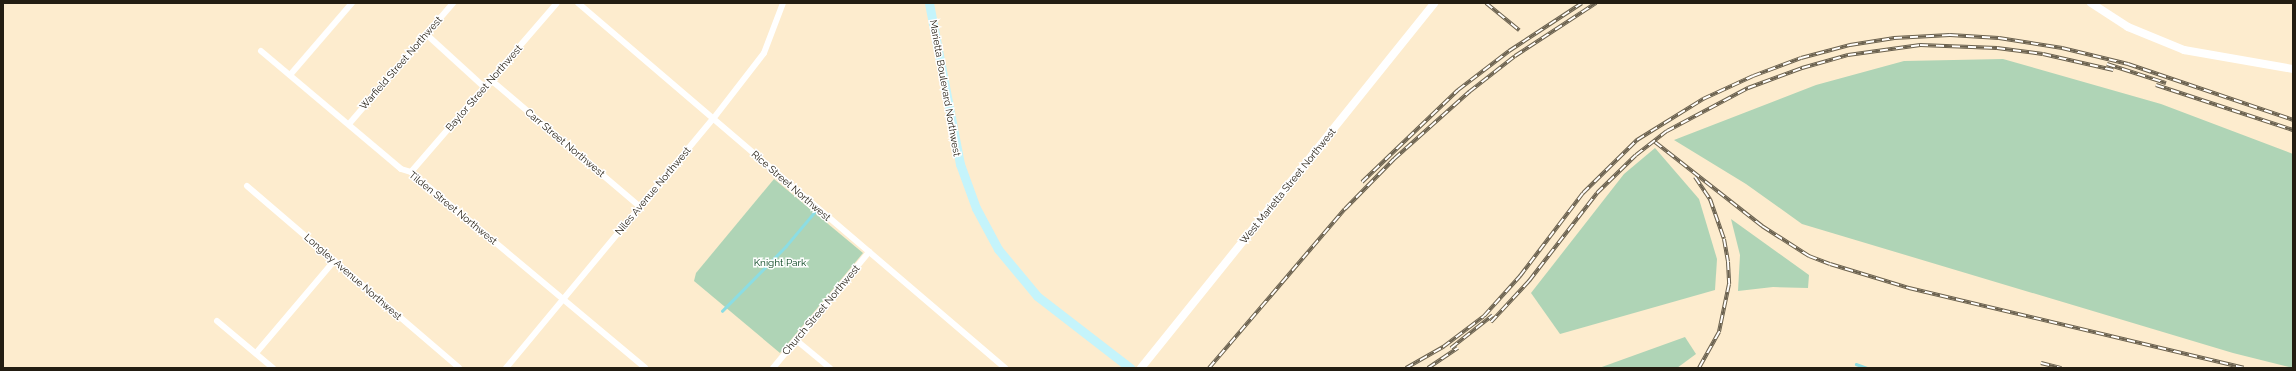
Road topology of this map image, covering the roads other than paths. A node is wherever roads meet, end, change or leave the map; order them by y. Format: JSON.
{"nodes":[{"id":1,"x":352,"y":3,"type":"edge"},
{"id":2,"x":453,"y":3,"type":"edge"},
{"id":3,"x":557,"y":3,"type":"edge"},
{"id":4,"x":578,"y":3,"type":"edge"},
{"id":5,"x":929,"y":3,"type":"edge"},
{"id":6,"x":1434,"y":3,"type":"edge"},
{"id":7,"x":2091,"y":3,"type":"edge"},
{"id":8,"x":780,"y":4,"type":"edge"},
{"id":9,"x":426,"y":34,"type":"junction"},
{"id":10,"x":261,"y":50,"type":"dead end"},
{"id":11,"x":2293,"y":69,"type":"edge"},
{"id":12,"x":290,"y":75,"type":"junction"},
{"id":13,"x":491,"y":80,"type":"junction"},
{"id":14,"x":484,"y":87,"type":"junction"},
{"id":15,"x":713,"y":119,"type":"junction"},
{"id":16,"x":349,"y":124,"type":"junction"},
{"id":17,"x":411,"y":172,"type":"junction"},
{"id":18,"x":247,"y":186,"type":"dead end"},
{"id":19,"x":640,"y":207,"type":"junction"},
{"id":20,"x":869,"y":252,"type":"junction"},
{"id":21,"x":334,"y":261,"type":"junction"},
{"id":22,"x":564,"y":299,"type":"junction"},
{"id":23,"x":217,"y":320,"type":"dead end"},
{"id":24,"x":796,"y":340,"type":"junction"},
{"id":25,"x":256,"y":353,"type":"junction"},
{"id":26,"x":273,"y":368,"type":"edge"},
{"id":27,"x":459,"y":368,"type":"edge"},
{"id":28,"x":506,"y":368,"type":"edge"},
{"id":29,"x":645,"y":368,"type":"edge"},
{"id":30,"x":773,"y":368,"type":"edge"},
{"id":31,"x":830,"y":368,"type":"edge"},
{"id":32,"x":1005,"y":368,"type":"edge"},
{"id":33,"x":1130,"y":368,"type":"edge"},
{"id":34,"x":1141,"y":368,"type":"edge"}],
"edges":[{"from":1,"to":12,"type":"street"},
{"from":2,"to":9,"type":"street","name":"Warfield Street Northwest"},
{"from":3,"to":13,"type":"street","name":"Baylor Street Northwest"},
{"from":4,"to":15,"type":"street","name":"Rice Street Northwest"},
{"from":5,"to":33,"type":"main road","name":"Marietta Boulevard Northwest"},
{"from":6,"to":34,"type":"street","name":"West Marietta Street Northwest"},
{"from":7,"to":11,"type":"street"},
{"from":8,"to":15,"type":"street","name":"Niles Avenue Northwest"},
{"from":9,"to":14,"type":"street"},
{"from":9,"to":16,"type":"street","name":"Warfield Street Northwest"},
{"from":10,"to":12,"type":"street","name":"Tilden Street Northwest"},
{"from":12,"to":16,"type":"street","name":"Tilden Street Northwest"},
{"from":13,"to":14,"type":"street","name":"Baylor Street Northwest"},
{"from":13,"to":19,"type":"street","name":"Carr Street Northwest"},
{"from":14,"to":17,"type":"street","name":"Baylor Street Northwest"},
{"from":15,"to":19,"type":"street","name":"Niles Avenue Northwest"},
{"from":15,"to":20,"type":"street","name":"Rice Street Northwest"},
{"from":16,"to":17,"type":"street","name":"Tilden Street Northwest"},
{"from":17,"to":22,"type":"street","name":"Tilden Street Northwest"},
{"from":18,"to":21,"type":"street","name":"Longley Avenue Northwest"},
{"from":19,"to":22,"type":"street","name":"Niles Avenue Northwest"},
{"from":20,"to":24,"type":"street","name":"Church Street Northwest"},
{"from":20,"to":32,"type":"street","name":"Rice Street Northwest"},
{"from":21,"to":25,"type":"street"},
{"from":21,"to":27,"type":"street","name":"Longley Avenue Northwest"},
{"from":22,"to":28,"type":"street","name":"Niles Avenue Northwest"},
{"from":22,"to":29,"type":"street","name":"Tilden Street Northwest"},
{"from":23,"to":25,"type":"street"},
{"from":24,"to":30,"type":"street","name":"Church Street Northwest"},
{"from":24,"to":31,"type":"street"},
{"from":25,"to":26,"type":"street"}]}
